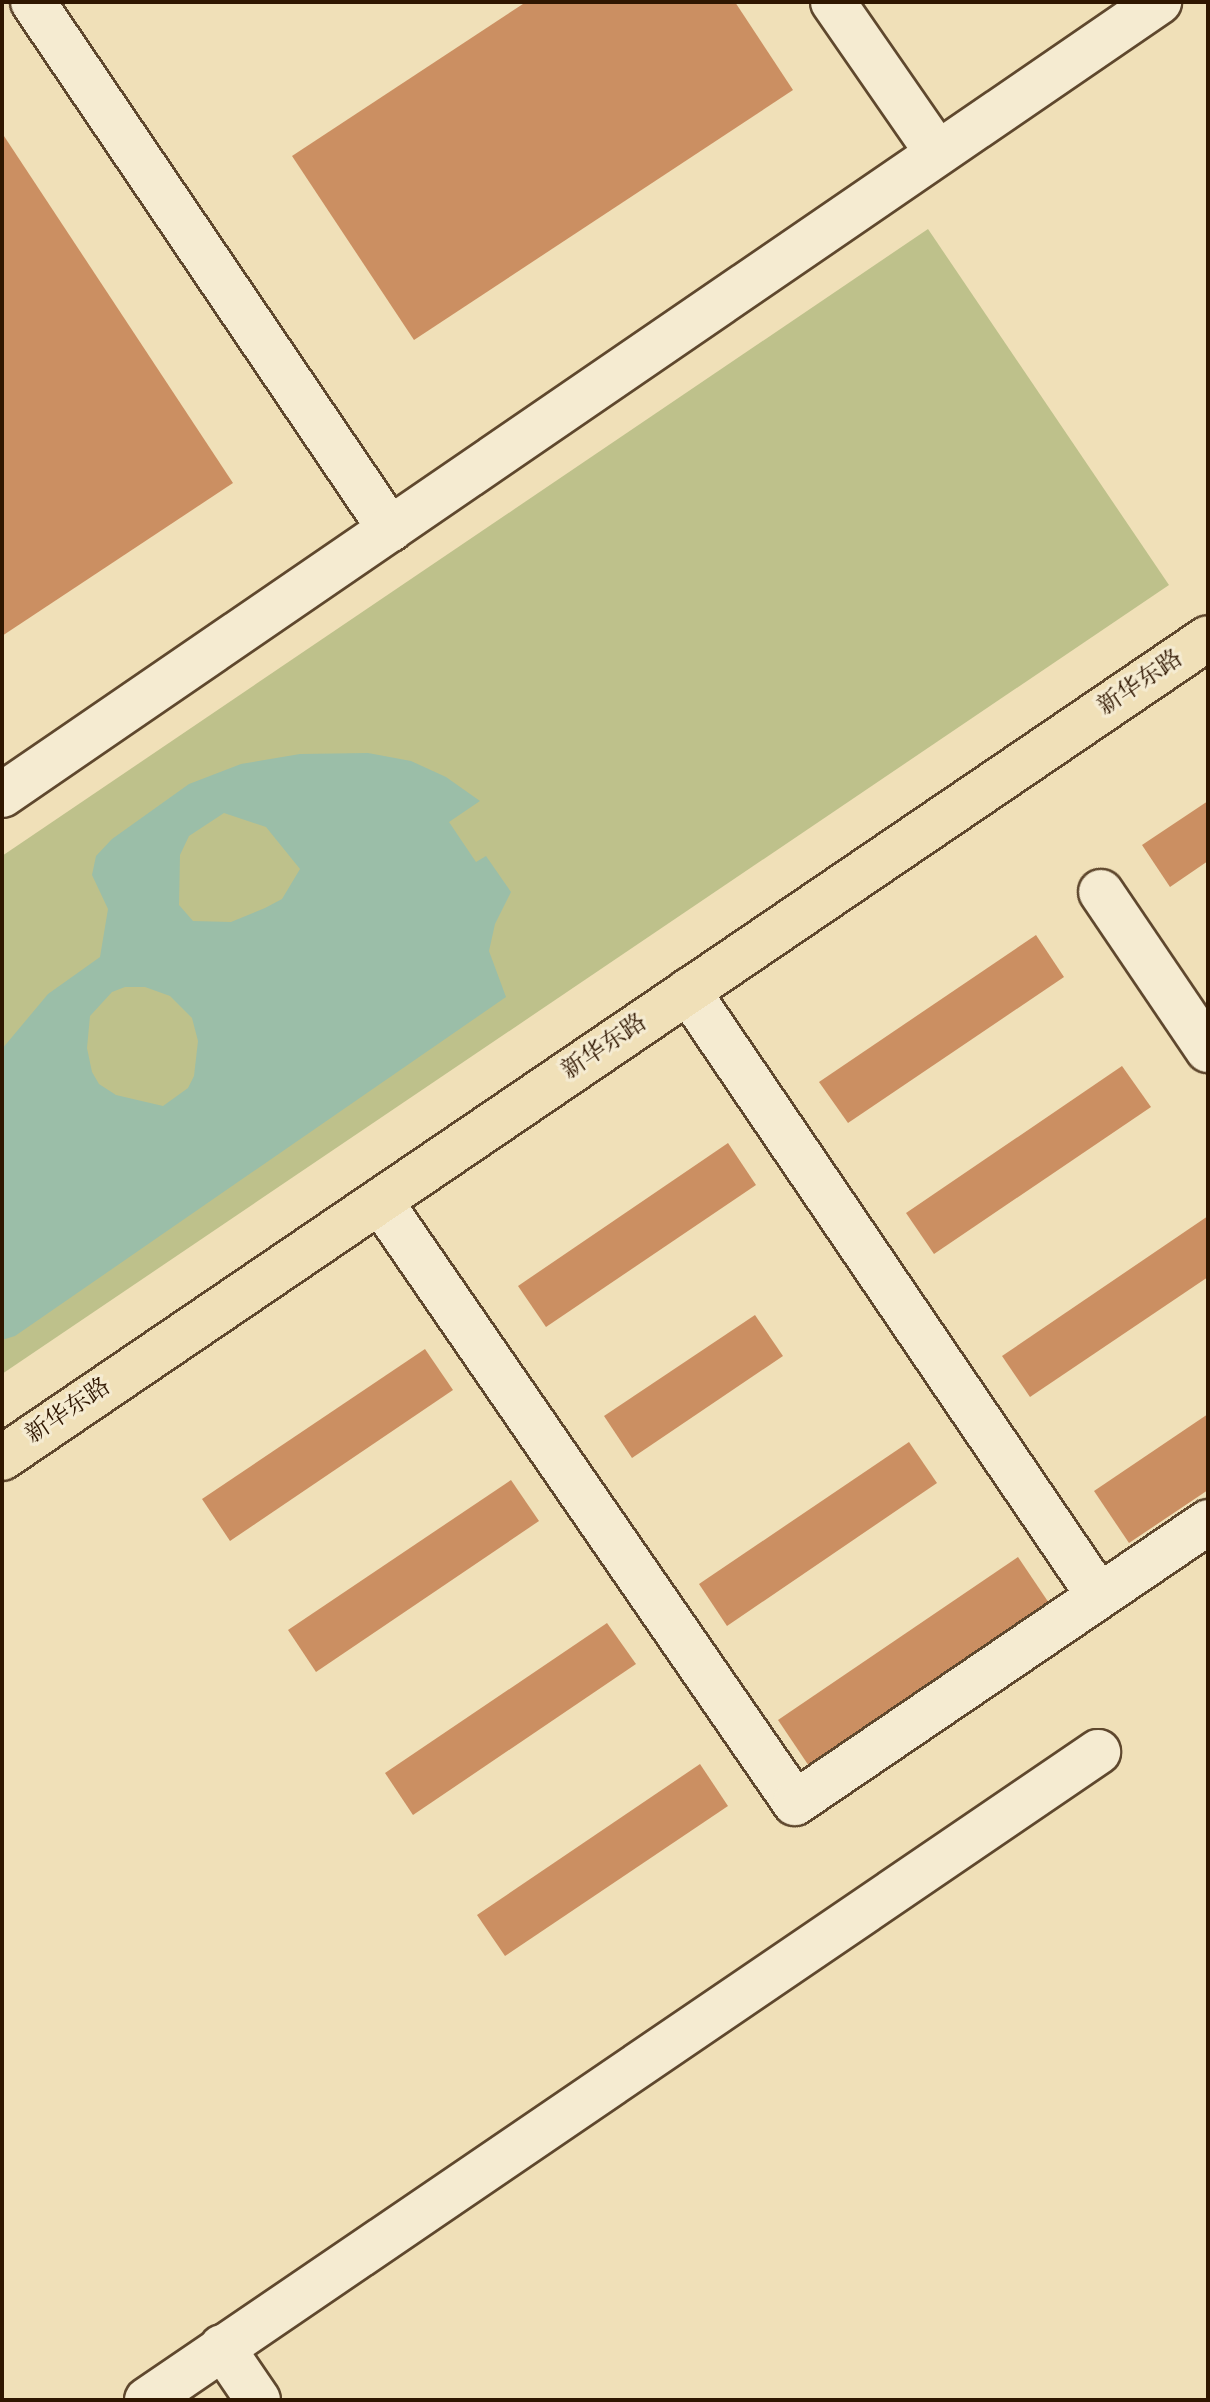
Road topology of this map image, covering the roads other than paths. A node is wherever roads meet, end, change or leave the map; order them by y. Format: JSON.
{"nodes":[{"id":1,"x":33,"y":2,"type":"edge"},
{"id":2,"x":833,"y":2,"type":"edge"},
{"id":3,"x":1159,"y":2,"type":"edge"},
{"id":4,"x":937,"y":152,"type":"junction"},
{"id":5,"x":390,"y":529,"type":"junction"},
{"id":6,"x":1208,"y":638,"type":"edge"},
{"id":7,"x":2,"y":795,"type":"edge"},
{"id":8,"x":1101,"y":892,"type":"dead end"},
{"id":9,"x":688,"y":991,"type":"junction"},
{"id":10,"x":1208,"y":1050,"type":"edge"},
{"id":11,"x":380,"y":1201,"type":"junction"},
{"id":12,"x":2,"y":1458,"type":"edge"},
{"id":13,"x":1208,"y":1522,"type":"edge"},
{"id":14,"x":1099,"y":1596,"type":"junction"},
{"id":15,"x":1098,"y":1752,"type":"dead end"},
{"id":16,"x":222,"y":2347,"type":"junction"},
{"id":17,"x":147,"y":2400,"type":"edge"},
{"id":18,"x":258,"y":2400,"type":"edge"}],
"edges":[{"from":1,"to":5,"type":"street"},
{"from":2,"to":4,"type":"street"},
{"from":3,"to":4,"type":"street"},
{"from":4,"to":5,"type":"street"},
{"from":5,"to":7,"type":"street"},
{"from":6,"to":9,"type":"main road","name":"新华东路"},
{"from":8,"to":10,"type":"street"},
{"from":9,"to":11,"type":"main road","name":"新华东路"},
{"from":9,"to":14,"type":"street"},
{"from":11,"to":12,"type":"main road","name":"新华东路"},
{"from":11,"to":14,"type":"street"},
{"from":13,"to":14,"type":"street"},
{"from":15,"to":16,"type":"street"},
{"from":16,"to":17,"type":"street"},
{"from":16,"to":18,"type":"street"}]}
